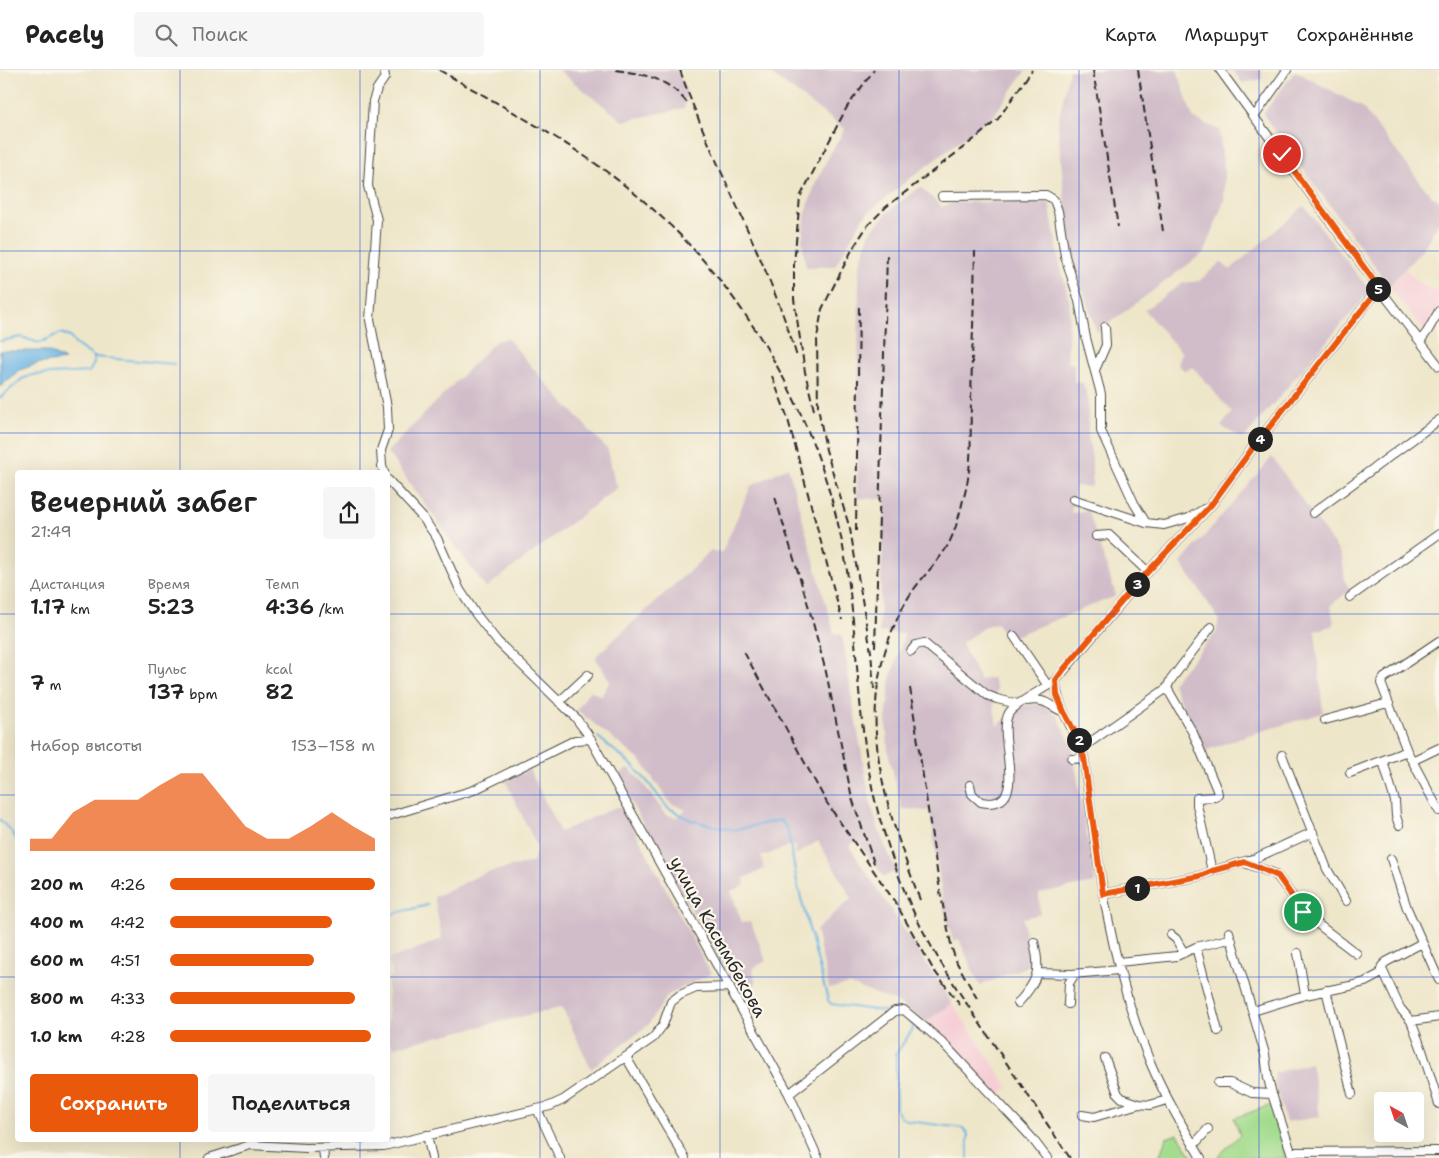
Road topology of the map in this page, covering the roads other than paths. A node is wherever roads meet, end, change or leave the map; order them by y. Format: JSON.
{"nodes":[{"id":1,"x":384,"y":70,"type":"edge"},
{"id":2,"x":1220,"y":70,"type":"edge"},
{"id":3,"x":1287,"y":70,"type":"edge"},
{"id":4,"x":1273,"y":76,"type":"dead end"},
{"id":5,"x":1274,"y":87,"type":"junction"},
{"id":6,"x":1254,"y":117,"type":"junction"},
{"id":7,"x":942,"y":196,"type":"dead end"},
{"id":8,"x":1379,"y":288,"type":"junction"},
{"id":9,"x":1439,"y":311,"type":"edge"},
{"id":10,"x":1105,"y":327,"type":"dead end"},
{"id":11,"x":1420,"y":341,"type":"junction"},
{"id":12,"x":1439,"y":366,"type":"edge"},
{"id":13,"x":1095,"y":370,"type":"junction"},
{"id":14,"x":1439,"y":420,"type":"edge"},
{"id":15,"x":383,"y":470,"type":"edge"},
{"id":16,"x":390,"y":482,"type":"edge"},
{"id":17,"x":1073,"y":499,"type":"dead end"},
{"id":18,"x":1211,"y":505,"type":"junction"},
{"id":19,"x":1313,"y":513,"type":"dead end"},
{"id":20,"x":1146,"y":523,"type":"junction"},
{"id":21,"x":1439,"y":534,"type":"edge"},
{"id":22,"x":1096,"y":536,"type":"dead end"},
{"id":23,"x":1148,"y":572,"type":"junction"},
{"id":24,"x":1350,"y":597,"type":"dead end"},
{"id":25,"x":1211,"y":627,"type":"dead end"},
{"id":26,"x":1014,"y":636,"type":"dead end"},
{"id":27,"x":1439,"y":641,"type":"edge"},
{"id":28,"x":911,"y":651,"type":"dead end"},
{"id":29,"x":588,"y":675,"type":"dead end"},
{"id":30,"x":1056,"y":680,"type":"junction"},
{"id":31,"x":1048,"y":686,"type":"junction"},
{"id":32,"x":1167,"y":688,"type":"junction"},
{"id":33,"x":559,"y":702,"type":"junction"},
{"id":34,"x":1022,"y":702,"type":"junction"},
{"id":35,"x":1388,"y":703,"type":"junction"},
{"id":36,"x":1064,"y":712,"type":"junction"},
{"id":37,"x":1325,"y":720,"type":"dead end"},
{"id":38,"x":589,"y":736,"type":"junction"},
{"id":39,"x":1082,"y":748,"type":"junction"},
{"id":40,"x":1439,"y":748,"type":"edge"},
{"id":41,"x":1407,"y":751,"type":"junction"},
{"id":42,"x":1282,"y":755,"type":"dead end"},
{"id":43,"x":1084,"y":758,"type":"junction"},
{"id":44,"x":1072,"y":759,"type":"dead end"},
{"id":45,"x":1412,"y":761,"type":"junction"},
{"id":46,"x":1382,"y":762,"type":"junction"},
{"id":47,"x":1350,"y":773,"type":"dead end"},
{"id":48,"x":970,"y":785,"type":"dead end"},
{"id":49,"x":1439,"y":811,"type":"edge"},
{"id":50,"x":390,"y":815,"type":"edge"},
{"id":51,"x":1399,"y":825,"type":"dead end"},
{"id":52,"x":1313,"y":832,"type":"junction"},
{"id":53,"x":1391,"y":859,"type":"dead end"},
{"id":54,"x":1245,"y":862,"type":"junction"},
{"id":55,"x":1212,"y":871,"type":"junction"},
{"id":56,"x":1103,"y":894,"type":"junction"},
{"id":57,"x":1346,"y":901,"type":"dead end"},
{"id":58,"x":1229,"y":932,"type":"dead end"},
{"id":59,"x":1171,"y":934,"type":"dead end"},
{"id":60,"x":1232,"y":940,"type":"junction"},
{"id":61,"x":1034,"y":942,"type":"dead end"},
{"id":62,"x":1422,"y":942,"type":"junction"},
{"id":63,"x":1196,"y":947,"type":"junction"},
{"id":64,"x":1184,"y":953,"type":"junction"},
{"id":65,"x":1298,"y":953,"type":"dead end"},
{"id":66,"x":1357,"y":954,"type":"dead end"},
{"id":67,"x":1119,"y":966,"type":"junction"},
{"id":68,"x":1382,"y":970,"type":"junction"},
{"id":69,"x":1037,"y":973,"type":"junction"},
{"id":70,"x":1075,"y":974,"type":"junction"},
{"id":71,"x":1439,"y":980,"type":"edge"},
{"id":72,"x":730,"y":987,"type":"junction"},
{"id":73,"x":1326,"y":990,"type":"junction"},
{"id":74,"x":1305,"y":995,"type":"junction"},
{"id":75,"x":1018,"y":1003,"type":"dead end"},
{"id":76,"x":1068,"y":1004,"type":"dead end"},
{"id":77,"x":1253,"y":1011,"type":"junction"},
{"id":78,"x":1439,"y":1017,"type":"edge"},
{"id":79,"x":1411,"y":1021,"type":"junction"},
{"id":80,"x":1218,"y":1032,"type":"dead end"},
{"id":81,"x":626,"y":1057,"type":"junction"},
{"id":82,"x":1105,"y":1058,"type":"dead end"},
{"id":83,"x":1218,"y":1083,"type":"dead end"},
{"id":84,"x":789,"y":1094,"type":"junction"},
{"id":85,"x":1272,"y":1094,"type":"junction"},
{"id":86,"x":1352,"y":1094,"type":"dead end"},
{"id":87,"x":1167,"y":1100,"type":"junction"},
{"id":88,"x":1139,"y":1104,"type":"junction"},
{"id":89,"x":1439,"y":1104,"type":"edge"},
{"id":90,"x":537,"y":1109,"type":"junction"},
{"id":91,"x":1082,"y":1115,"type":"dead end"},
{"id":92,"x":1208,"y":1129,"type":"dead end"},
{"id":93,"x":427,"y":1135,"type":"junction"},
{"id":94,"x":363,"y":1143,"type":"edge"},
{"id":95,"x":1194,"y":1146,"type":"junction"},
{"id":96,"x":323,"y":1148,"type":"junction"},
{"id":97,"x":1439,"y":1151,"type":"edge"},
{"id":98,"x":1292,"y":1155,"type":"edge"},
{"id":99,"x":218,"y":1156,"type":"edge"},
{"id":100,"x":209,"y":1158,"type":"edge"},
{"id":101,"x":324,"y":1158,"type":"edge"},
{"id":102,"x":432,"y":1158,"type":"edge"},
{"id":103,"x":560,"y":1158,"type":"edge"},
{"id":104,"x":685,"y":1158,"type":"edge"},
{"id":105,"x":818,"y":1158,"type":"edge"},
{"id":106,"x":1047,"y":1158,"type":"edge"},
{"id":107,"x":1200,"y":1158,"type":"edge"}],
"edges":[{"from":1,"to":15,"type":"street"},
{"from":2,"to":6,"type":"street"},
{"from":3,"to":5,"type":"street"},
{"from":4,"to":5,"type":"street"},
{"from":5,"to":6,"type":"street"},
{"from":6,"to":8,"type":"street"},
{"from":7,"to":13,"type":"street"},
{"from":8,"to":11,"type":"street"},
{"from":8,"to":18,"type":"street"},
{"from":9,"to":11,"type":"street"},
{"from":10,"to":13,"type":"street"},
{"from":11,"to":12,"type":"street"},
{"from":13,"to":20,"type":"street"},
{"from":14,"to":19,"type":"street"},
{"from":16,"to":33,"type":"street","name":"улица Касымбекова"},
{"from":17,"to":20,"type":"street"},
{"from":18,"to":20,"type":"street"},
{"from":18,"to":23,"type":"street"},
{"from":21,"to":24,"type":"street"},
{"from":22,"to":23,"type":"street"},
{"from":23,"to":30,"type":"street"},
{"from":25,"to":32,"type":"street"},
{"from":26,"to":31,"type":"street"},
{"from":27,"to":35,"type":"street"},
{"from":28,"to":34,"type":"street"},
{"from":29,"to":33,"type":"street"},
{"from":30,"to":31,"type":"street"},
{"from":30,"to":36,"type":"street"},
{"from":31,"to":34,"type":"street"},
{"from":32,"to":39,"type":"street"},
{"from":32,"to":55,"type":"street"},
{"from":33,"to":38,"type":"street","name":"улица Касымбекова"},
{"from":34,"to":36,"type":"street"},
{"from":34,"to":48,"type":"street"},
{"from":35,"to":37,"type":"street"},
{"from":35,"to":41,"type":"street"},
{"from":36,"to":39,"type":"street"},
{"from":38,"to":50,"type":"street"},
{"from":38,"to":72,"type":"street","name":"улица Касымбекова"},
{"from":39,"to":43,"type":"street"},
{"from":40,"to":45,"type":"street"},
{"from":41,"to":45,"type":"street"},
{"from":41,"to":46,"type":"street"},
{"from":42,"to":52,"type":"street"},
{"from":43,"to":44,"type":"street"},
{"from":43,"to":56,"type":"street"},
{"from":45,"to":49,"type":"street"},
{"from":46,"to":47,"type":"street"},
{"from":46,"to":51,"type":"street"},
{"from":52,"to":54,"type":"street"},
{"from":52,"to":57,"type":"street"},
{"from":53,"to":62,"type":"street"},
{"from":54,"to":55,"type":"street"},
{"from":54,"to":66,"type":"street"},
{"from":55,"to":56,"type":"street"},
{"from":56,"to":67,"type":"street"},
{"from":58,"to":60,"type":"street"},
{"from":59,"to":64,"type":"street"},
{"from":60,"to":63,"type":"street"},
{"from":60,"to":77,"type":"street"},
{"from":61,"to":69,"type":"street"},
{"from":62,"to":68,"type":"street"},
{"from":62,"to":71,"type":"street"},
{"from":63,"to":64,"type":"street"},
{"from":63,"to":80,"type":"street"},
{"from":64,"to":67,"type":"street"},
{"from":65,"to":74,"type":"street"},
{"from":67,"to":70,"type":"street"},
{"from":67,"to":87,"type":"street"},
{"from":68,"to":73,"type":"street"},
{"from":68,"to":79,"type":"street"},
{"from":69,"to":70,"type":"street"},
{"from":69,"to":75,"type":"street"},
{"from":70,"to":76,"type":"street"},
{"from":72,"to":81,"type":"street"},
{"from":72,"to":84,"type":"street","name":"улица Касымбекова"},
{"from":73,"to":74,"type":"street"},
{"from":73,"to":86,"type":"street"},
{"from":74,"to":77,"type":"street"},
{"from":77,"to":85,"type":"street"},
{"from":78,"to":79,"type":"street"},
{"from":79,"to":89,"type":"street"},
{"from":81,"to":90,"type":"street"},
{"from":81,"to":104,"type":"street"},
{"from":82,"to":88,"type":"street"},
{"from":83,"to":85,"type":"street"},
{"from":84,"to":105,"type":"street","name":"улица Касымбекова"},
{"from":84,"to":106,"type":"street"},
{"from":85,"to":98,"type":"street"},
{"from":87,"to":88,"type":"street"},
{"from":87,"to":95,"type":"street"},
{"from":88,"to":91,"type":"street"},
{"from":90,"to":93,"type":"street"},
{"from":90,"to":103,"type":"street"},
{"from":92,"to":95,"type":"street"},
{"from":93,"to":94,"type":"street"},
{"from":93,"to":102,"type":"street"},
{"from":94,"to":96,"type":"street"},
{"from":95,"to":107,"type":"street"},
{"from":96,"to":99,"type":"street"},
{"from":96,"to":101,"type":"street"},
{"from":97,"to":98,"type":"street"},
{"from":99,"to":100,"type":"street"}]}
